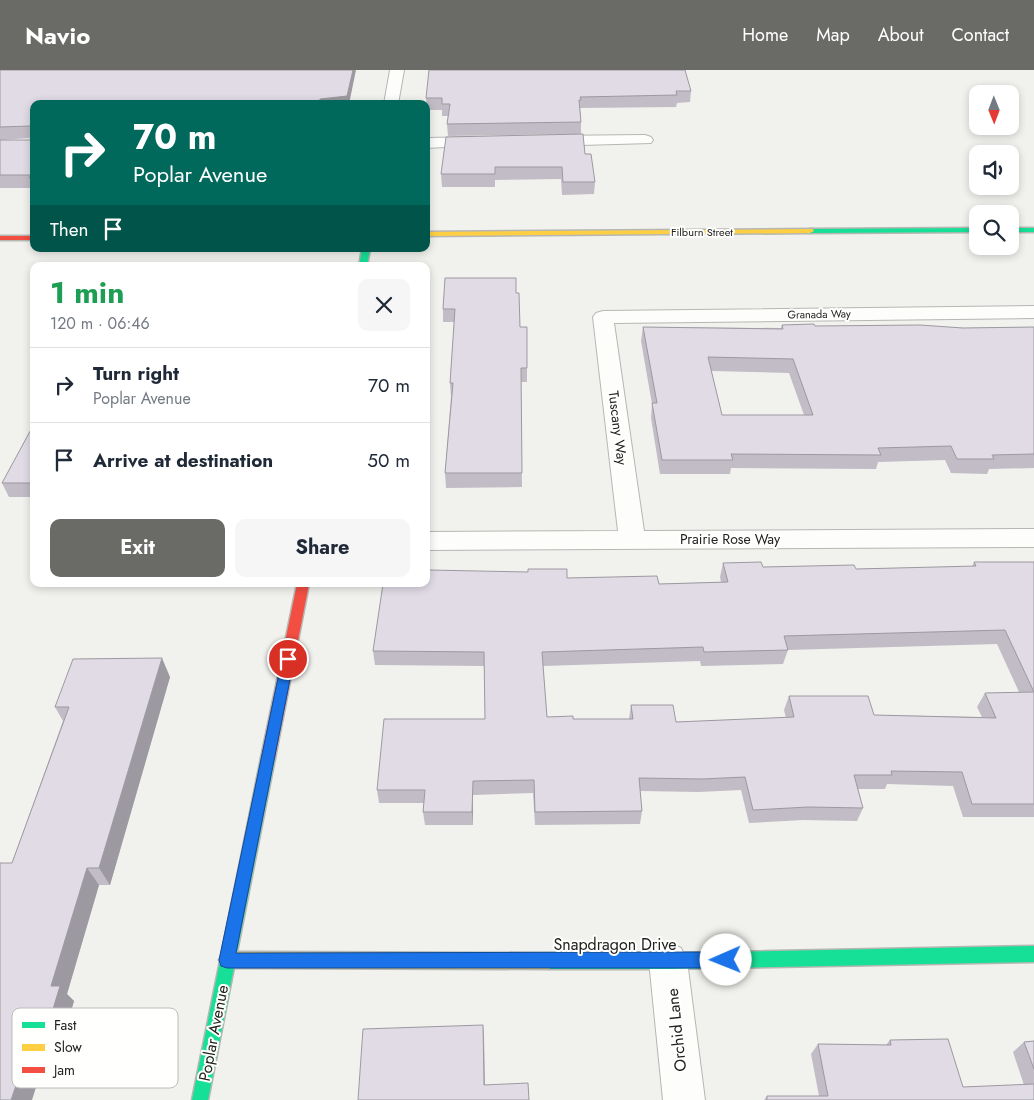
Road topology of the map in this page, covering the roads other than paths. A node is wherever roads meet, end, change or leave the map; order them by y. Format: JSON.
{"nodes":[{"id":1,"x":396,"y":70,"type":"edge"},
{"id":2,"x":391,"y":100,"type":"edge"},
{"id":3,"x":645,"y":140,"type":"dead end"},
{"id":4,"x":496,"y":142,"type":"edge"},
{"id":5,"x":536,"y":142,"type":"edge"},
{"id":6,"x":430,"y":143,"type":"edge"},
{"id":7,"x":969,"y":230,"type":"edge"},
{"id":8,"x":1019,"y":230,"type":"edge"},
{"id":9,"x":1034,"y":230,"type":"edge"},
{"id":10,"x":430,"y":234,"type":"edge"},
{"id":11,"x":0,"y":238,"type":"edge"},
{"id":12,"x":30,"y":238,"type":"edge"},
{"id":13,"x":1034,"y":312,"type":"edge"},
{"id":14,"x":604,"y":317,"type":"joint"},
{"id":15,"x":1034,"y":538,"type":"edge"},
{"id":16,"x":632,"y":540,"type":"junction"},
{"id":17,"x":430,"y":541,"type":"edge"},
{"id":18,"x":302,"y":587,"type":"edge"},
{"id":19,"x":1034,"y":954,"type":"edge"},
{"id":20,"x":227,"y":960,"type":"junction"},
{"id":21,"x":668,"y":961,"type":"junction"},
{"id":22,"x":200,"y":1100,"type":"edge"},
{"id":23,"x":684,"y":1100,"type":"edge"}],
"edges":[{"from":1,"to":2,"type":"street"},
{"from":3,"to":5,"type":"street"},
{"from":4,"to":6,"type":"street"},
{"from":7,"to":10,"type":"street","name":"Filburn Street"},
{"from":8,"to":9,"type":"street"},
{"from":11,"to":12,"type":"street"},
{"from":13,"to":14,"type":"street","name":"Granada Way"},
{"from":14,"to":16,"type":"street","name":"Tuscany Way"},
{"from":15,"to":16,"type":"street","name":"Prairie Rose Way"},
{"from":16,"to":17,"type":"street","name":"Prairie Rose Way"},
{"from":18,"to":20,"type":"street","name":"Poplar Avenue"},
{"from":19,"to":21,"type":"street","name":"Snapdragon Drive"},
{"from":20,"to":21,"type":"street","name":"Snapdragon Drive"},
{"from":20,"to":22,"type":"street","name":"Poplar Avenue"},
{"from":21,"to":23,"type":"street","name":"Orchid Lane"}]}
